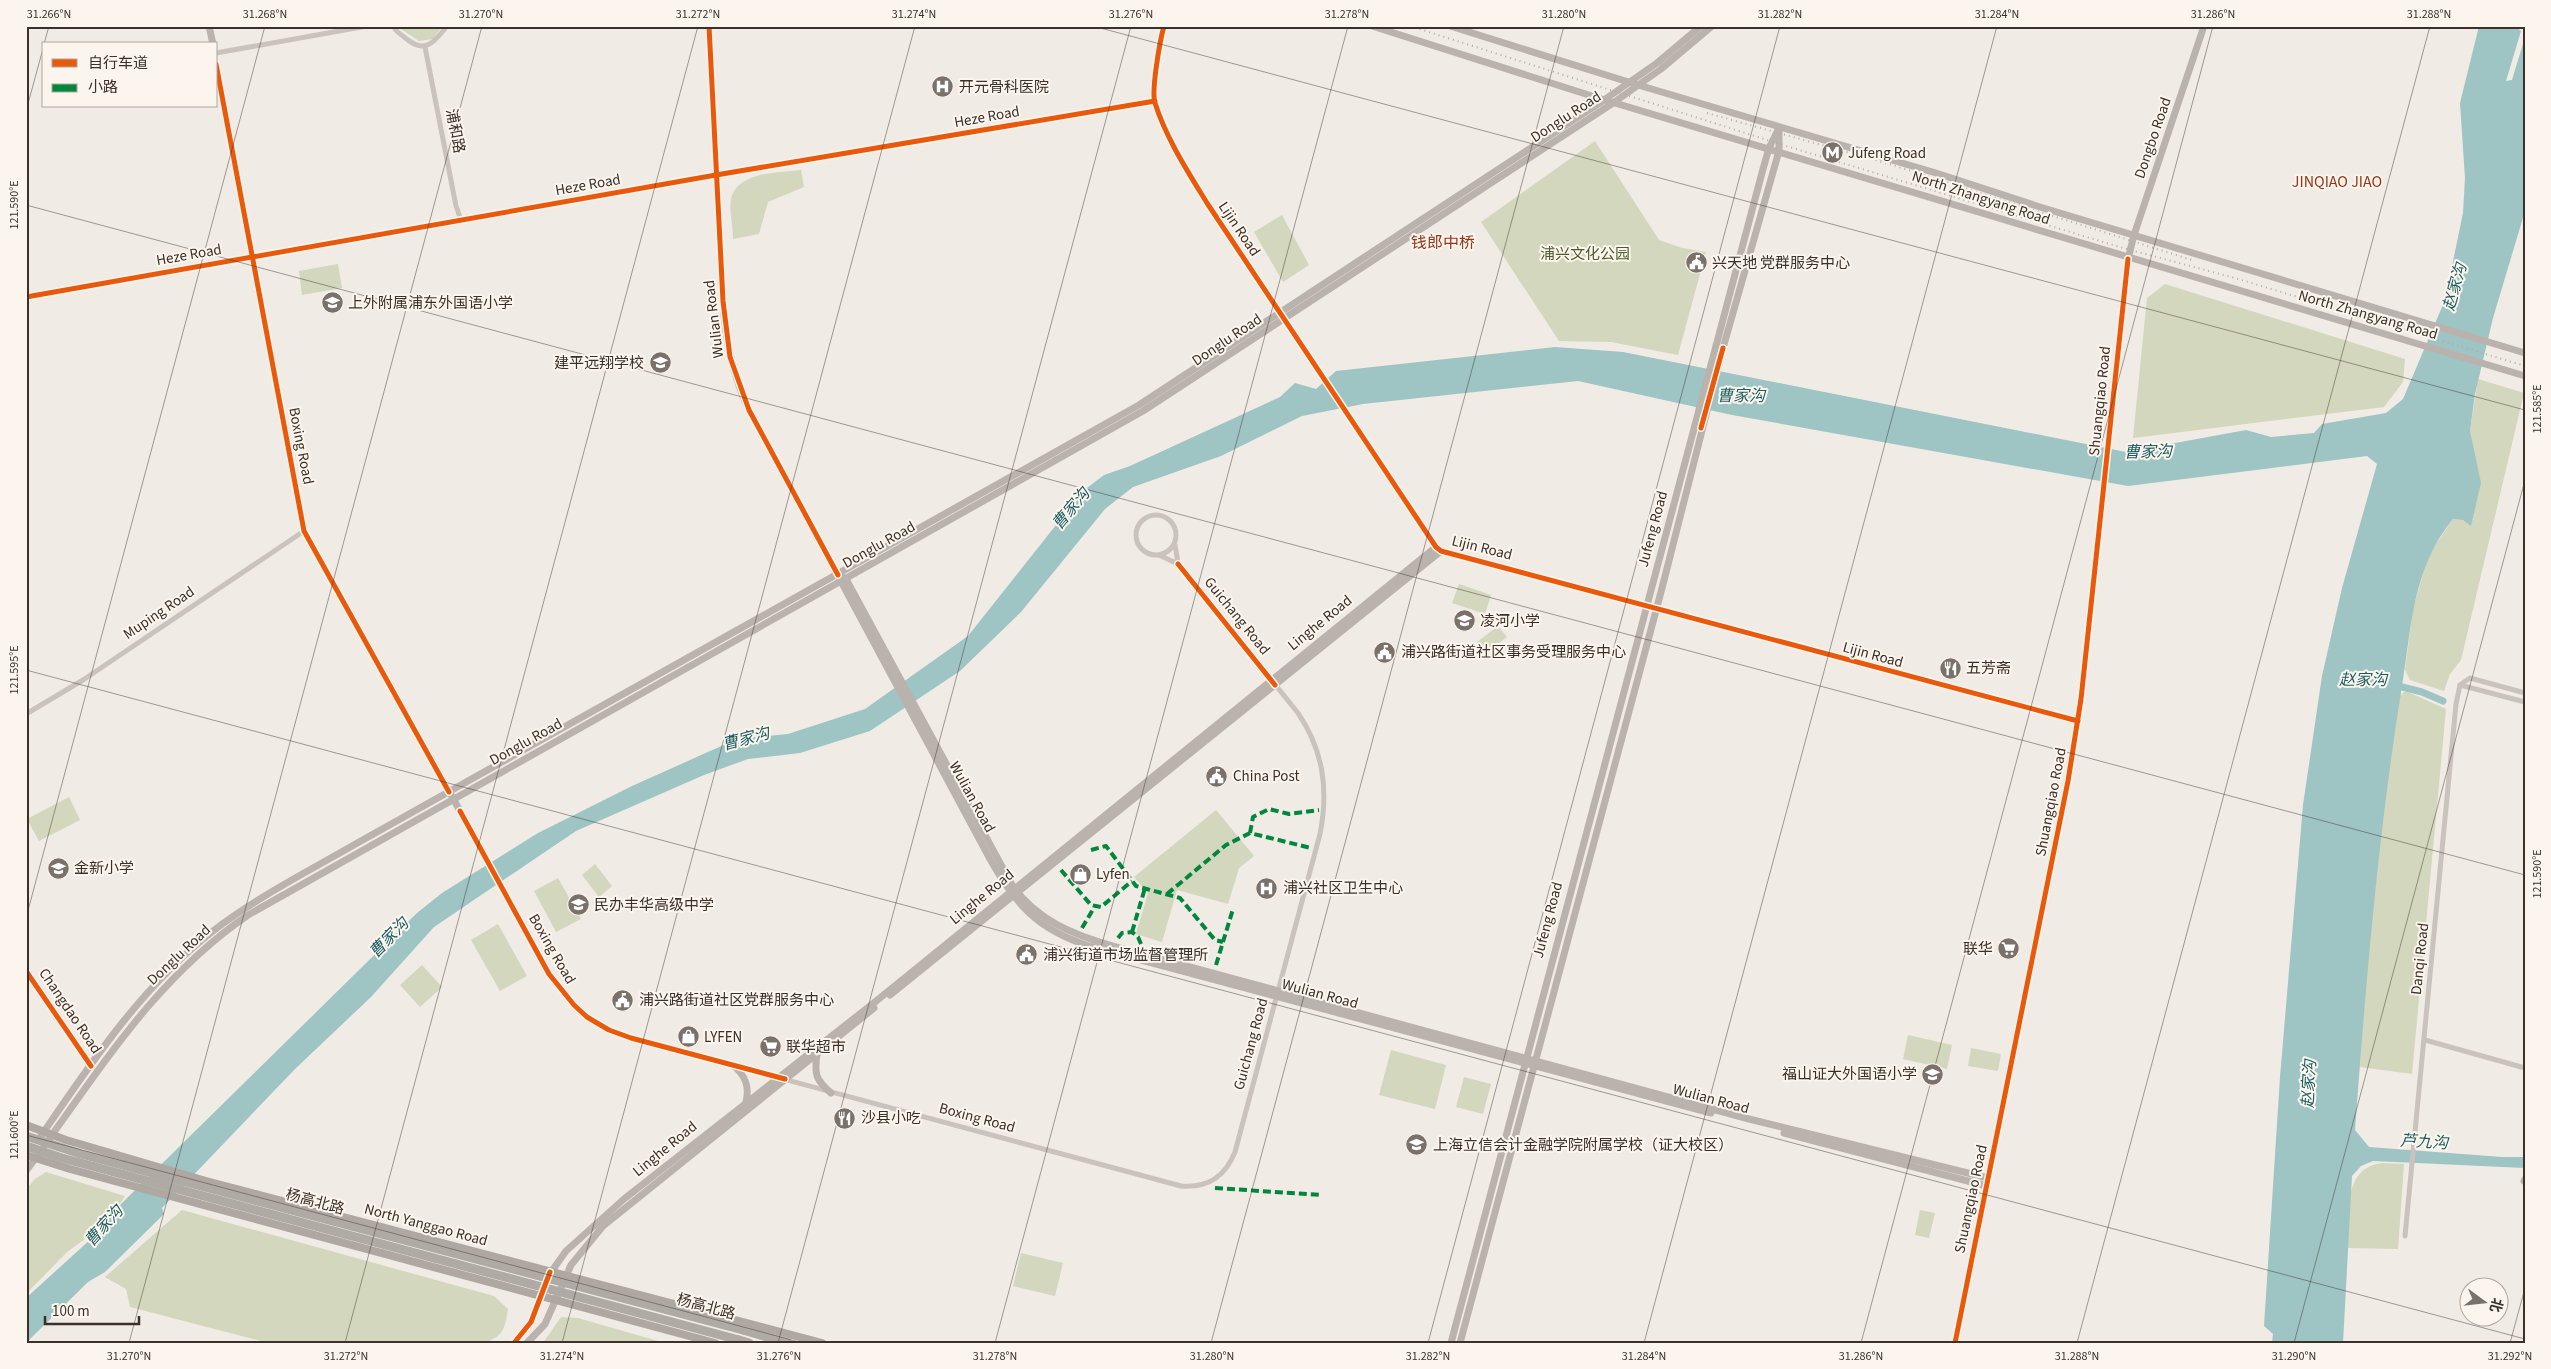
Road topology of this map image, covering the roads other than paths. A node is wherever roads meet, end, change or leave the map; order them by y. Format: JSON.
{"nodes":[{"id":1,"x":210,"y":26,"type":"edge"},
{"id":2,"x":367,"y":26,"type":"edge"},
{"id":3,"x":393,"y":26,"type":"edge"},
{"id":4,"x":447,"y":26,"type":"edge"},
{"id":5,"x":709,"y":26,"type":"edge"},
{"id":6,"x":1164,"y":26,"type":"edge"},
{"id":7,"x":1372,"y":26,"type":"edge"},
{"id":8,"x":1450,"y":26,"type":"edge"},
{"id":9,"x":1701,"y":26,"type":"edge"},
{"id":10,"x":1712,"y":26,"type":"edge"},
{"id":11,"x":2204,"y":26,"type":"edge"},
{"id":12,"x":213,"y":42,"type":"edge"},
{"id":13,"x":425,"y":47,"type":"junction"},
{"id":14,"x":218,"y":53,"type":"edge"},
{"id":15,"x":218,"y":75,"type":"edge"},
{"id":16,"x":1629,"y":83,"type":"junction"},
{"id":17,"x":1638,"y":86,"type":"junction"},
{"id":18,"x":1604,"y":100,"type":"junction"},
{"id":19,"x":1155,"y":101,"type":"junction"},
{"id":20,"x":1613,"y":102,"type":"junction"},
{"id":21,"x":1779,"y":128,"type":"junction"},
{"id":22,"x":1769,"y":148,"type":"junction"},
{"id":23,"x":1779,"y":151,"type":"junction"},
{"id":24,"x":716,"y":175,"type":"junction"},
{"id":25,"x":461,"y":220,"type":"junction"},
{"id":26,"x":2134,"y":235,"type":"junction"},
{"id":27,"x":252,"y":257,"type":"junction"},
{"id":28,"x":2128,"y":259,"type":"junction"},
{"id":29,"x":26,"y":297,"type":"edge"},
{"id":30,"x":1282,"y":315,"type":"junction"},
{"id":31,"x":1719,"y":347,"type":"junction"},
{"id":32,"x":2525,"y":353,"type":"edge"},
{"id":33,"x":2525,"y":376,"type":"edge"},
{"id":34,"x":1698,"y":427,"type":"junction"},
{"id":35,"x":304,"y":531,"type":"junction"},
{"id":36,"x":1174,"y":543,"type":"junction"},
{"id":37,"x":1438,"y":549,"type":"junction"},
{"id":38,"x":1159,"y":555,"type":"junction"},
{"id":39,"x":1178,"y":564,"type":"junction"},
{"id":40,"x":841,"y":579,"type":"junction"},
{"id":41,"x":1646,"y":606,"type":"junction"},
{"id":42,"x":1657,"y":608,"type":"junction"},
{"id":43,"x":1273,"y":682,"type":"junction"},
{"id":44,"x":2460,"y":685,"type":"junction"},
{"id":45,"x":2525,"y":693,"type":"edge"},
{"id":46,"x":2525,"y":702,"type":"edge"},
{"id":47,"x":26,"y":714,"type":"edge"},
{"id":48,"x":2078,"y":721,"type":"junction"},
{"id":49,"x":451,"y":796,"type":"junction"},
{"id":50,"x":460,"y":811,"type":"joint"},
{"id":51,"x":1014,"y":893,"type":"junction"},
{"id":52,"x":26,"y":971,"type":"edge"},
{"id":53,"x":1277,"y":993,"type":"junction"},
{"id":54,"x":2424,"y":1040,"type":"junction"},
{"id":55,"x":817,"y":1054,"type":"junction"},
{"id":56,"x":1525,"y":1060,"type":"junction"},
{"id":57,"x":1535,"y":1063,"type":"junction"},
{"id":58,"x":733,"y":1065,"type":"junction"},
{"id":59,"x":91,"y":1066,"type":"junction"},
{"id":60,"x":2525,"y":1068,"type":"edge"},
{"id":61,"x":781,"y":1078,"type":"junction"},
{"id":62,"x":831,"y":1093,"type":"junction"},
{"id":63,"x":746,"y":1103,"type":"junction"},
{"id":64,"x":26,"y":1125,"type":"edge"},
{"id":65,"x":48,"y":1133,"type":"junction"},
{"id":66,"x":26,"y":1136,"type":"edge"},
{"id":67,"x":28,"y":1154,"type":"edge"},
{"id":68,"x":26,"y":1171,"type":"edge"},
{"id":69,"x":1988,"y":1178,"type":"junction"},
{"id":70,"x":1210,"y":1183,"type":"joint"},
{"id":71,"x":1987,"y":1186,"type":"junction"},
{"id":72,"x":2405,"y":1236,"type":"dead end"},
{"id":73,"x":550,"y":1272,"type":"junction"},
{"id":74,"x":565,"y":1276,"type":"junction"},
{"id":75,"x":542,"y":1297,"type":"junction"},
{"id":76,"x":557,"y":1300,"type":"junction"},
{"id":77,"x":744,"y":1342,"type":"edge"},
{"id":78,"x":514,"y":1343,"type":"edge"},
{"id":79,"x":526,"y":1343,"type":"edge"},
{"id":80,"x":715,"y":1343,"type":"edge"},
{"id":81,"x":788,"y":1343,"type":"edge"},
{"id":82,"x":822,"y":1343,"type":"edge"},
{"id":83,"x":1451,"y":1343,"type":"edge"},
{"id":84,"x":1460,"y":1343,"type":"edge"},
{"id":85,"x":1955,"y":1343,"type":"edge"}],
"edges":[{"from":1,"to":12,"type":"main road"},
{"from":2,"to":14,"type":"street"},
{"from":3,"to":13,"type":"street"},
{"from":4,"to":13,"type":"street"},
{"from":5,"to":24,"type":"main road","name":"Wulian Road"},
{"from":6,"to":19,"type":"street","name":"Lijin Road"},
{"from":7,"to":18,"type":"main road","name":"North Zhangyang Road"},
{"from":8,"to":16,"type":"main road","name":"North Zhangyang Road"},
{"from":9,"to":16,"type":"main road","name":"Donglu Road"},
{"from":10,"to":17,"type":"main road","name":"Donglu Road"},
{"from":11,"to":26,"type":"main road","name":"Dongbo Road"},
{"from":13,"to":25,"type":"street","name":"浦和路"},
{"from":15,"to":27,"type":"main road","name":"Boxing Road"},
{"from":16,"to":17,"type":"main road","name":"North Zhangyang Road"},
{"from":16,"to":18,"type":"main road","name":"Donglu Road"},
{"from":17,"to":20,"type":"main road","name":"Donglu Road"},
{"from":17,"to":21,"type":"main road","name":"North Zhangyang Road"},
{"from":18,"to":20,"type":"main road","name":"North Zhangyang Road"},
{"from":18,"to":30,"type":"main road","name":"Donglu Road"},
{"from":19,"to":24,"type":"street","name":"Heze Road"},
{"from":19,"to":30,"type":"street","name":"Lijin Road"},
{"from":20,"to":22,"type":"main road","name":"North Zhangyang Road"},
{"from":20,"to":30,"type":"main road","name":"Donglu Road"},
{"from":21,"to":22,"type":"main road","name":"Jufeng Road"},
{"from":21,"to":23,"type":"main road","name":"Jufeng Road"},
{"from":21,"to":26,"type":"main road","name":"North Zhangyang Road"},
{"from":22,"to":23,"type":"main road","name":"North Zhangyang Road"},
{"from":22,"to":31,"type":"main road","name":"Jufeng Road"},
{"from":23,"to":28,"type":"main road","name":"North Zhangyang Road"},
{"from":23,"to":31,"type":"main road","name":"Jufeng Road"},
{"from":24,"to":25,"type":"street","name":"Heze Road"},
{"from":24,"to":40,"type":"main road","name":"Wulian Road"},
{"from":25,"to":27,"type":"street","name":"Heze Road"},
{"from":26,"to":28,"type":"main road","name":"Dongbo Road"},
{"from":26,"to":32,"type":"main road","name":"North Zhangyang Road"},
{"from":27,"to":29,"type":"street","name":"Heze Road"},
{"from":27,"to":35,"type":"main road","name":"Boxing Road"},
{"from":28,"to":33,"type":"main road","name":"North Zhangyang Road"},
{"from":28,"to":48,"type":"main road","name":"Shuangqiao Road"},
{"from":30,"to":37,"type":"street","name":"Lijin Road"},
{"from":30,"to":40,"type":"main road","name":"Donglu Road"},
{"from":31,"to":34,"type":"main road","name":"Jufeng Road"},
{"from":34,"to":41,"type":"main road","name":"Jufeng Road"},
{"from":34,"to":42,"type":"main road","name":"Jufeng Road"},
{"from":35,"to":47,"type":"street","name":"Muping Road"},
{"from":35,"to":49,"type":"main road","name":"Boxing Road"},
{"from":36,"to":38,"type":"street"},
{"from":36,"to":38,"type":"street","name":"Guichang Road"},
{"from":36,"to":39,"type":"street","name":"Guichang Road"},
{"from":37,"to":41,"type":"street","name":"Lijin Road"},
{"from":37,"to":43,"type":"main road","name":"Linghe Road"},
{"from":38,"to":39,"type":"street","name":"Guichang Road"},
{"from":39,"to":43,"type":"street","name":"Guichang Road"},
{"from":40,"to":49,"type":"main road","name":"Donglu Road"},
{"from":40,"to":51,"type":"main road","name":"Wulian Road"},
{"from":41,"to":42,"type":"street","name":"Lijin Road"},
{"from":41,"to":56,"type":"main road","name":"Jufeng Road"},
{"from":42,"to":48,"type":"street","name":"Lijin Road"},
{"from":42,"to":57,"type":"main road","name":"Jufeng Road"},
{"from":43,"to":51,"type":"main road","name":"Linghe Road"},
{"from":43,"to":53,"type":"street","name":"Guichang Road"},
{"from":44,"to":45,"type":"street"},
{"from":44,"to":46,"type":"street"},
{"from":44,"to":54,"type":"street","name":"Danqi Road"},
{"from":48,"to":69,"type":"main road","name":"Shuangqiao Road"},
{"from":49,"to":50,"type":"main road","name":"Boxing Road"},
{"from":49,"to":59,"type":"main road","name":"Donglu Road"},
{"from":49,"to":65,"type":"main road","name":"Donglu Road"},
{"from":50,"to":58,"type":"street","name":"Boxing Road"},
{"from":51,"to":53,"type":"main road","name":"Wulian Road"},
{"from":51,"to":55,"type":"main road","name":"Linghe Road"},
{"from":51,"to":61,"type":"main road","name":"Linghe Road"},
{"from":52,"to":59,"type":"main road","name":"Changdao Road"},
{"from":53,"to":56,"type":"main road","name":"Wulian Road"},
{"from":53,"to":70,"type":"street","name":"Guichang Road"},
{"from":54,"to":60,"type":"street"},
{"from":54,"to":72,"type":"street","name":"Danqi Road"},
{"from":55,"to":61,"type":"main road","name":"Linghe Road"},
{"from":55,"to":62,"type":"main road"},
{"from":56,"to":57,"type":"main road","name":"Wulian Road"},
{"from":56,"to":83,"type":"main road","name":"Jufeng Road"},
{"from":57,"to":69,"type":"main road","name":"Wulian Road"},
{"from":57,"to":71,"type":"main road","name":"Wulian Road"},
{"from":57,"to":84,"type":"main road","name":"Jufeng Road"},
{"from":58,"to":61,"type":"street","name":"Boxing Road"},
{"from":58,"to":63,"type":"main road"},
{"from":59,"to":65,"type":"main road","name":"Donglu Road"},
{"from":61,"to":62,"type":"street","name":"Boxing Road"},
{"from":61,"to":63,"type":"main road","name":"Linghe Road"},
{"from":61,"to":74,"type":"main road","name":"Linghe Road"},
{"from":62,"to":70,"type":"street","name":"Boxing Road"},
{"from":63,"to":73,"type":"main road","name":"Linghe Road"},
{"from":64,"to":65,"type":"main road","name":"North Yanggao Road"},
{"from":65,"to":67,"type":"main road","name":"Donglu Road"},
{"from":65,"to":73,"type":"main road","name":"North Yanggao Road"},
{"from":66,"to":81,"type":"highway","name":"杨高北路","bridge":true},
{"from":67,"to":68,"type":"main road","name":"Donglu Road"},
{"from":67,"to":75,"type":"main road"},
{"from":67,"to":77,"type":"highway","name":"杨高北路","bridge":true},
{"from":69,"to":71,"type":"street","name":"Shuangqiao Road"},
{"from":71,"to":85,"type":"main road","name":"Shuangqiao Road"},
{"from":73,"to":74,"type":"main road","name":"North Yanggao Road"},
{"from":73,"to":75,"type":"main road","name":"Linghe Road"},
{"from":74,"to":76,"type":"main road","name":"Linghe Road"},
{"from":74,"to":82,"type":"main road","name":"North Yanggao Road"},
{"from":75,"to":76,"type":"main road"},
{"from":75,"to":78,"type":"main road","name":"Linghe Road"},
{"from":76,"to":79,"type":"main road","name":"Linghe Road"},
{"from":76,"to":80,"type":"main road"}]}
